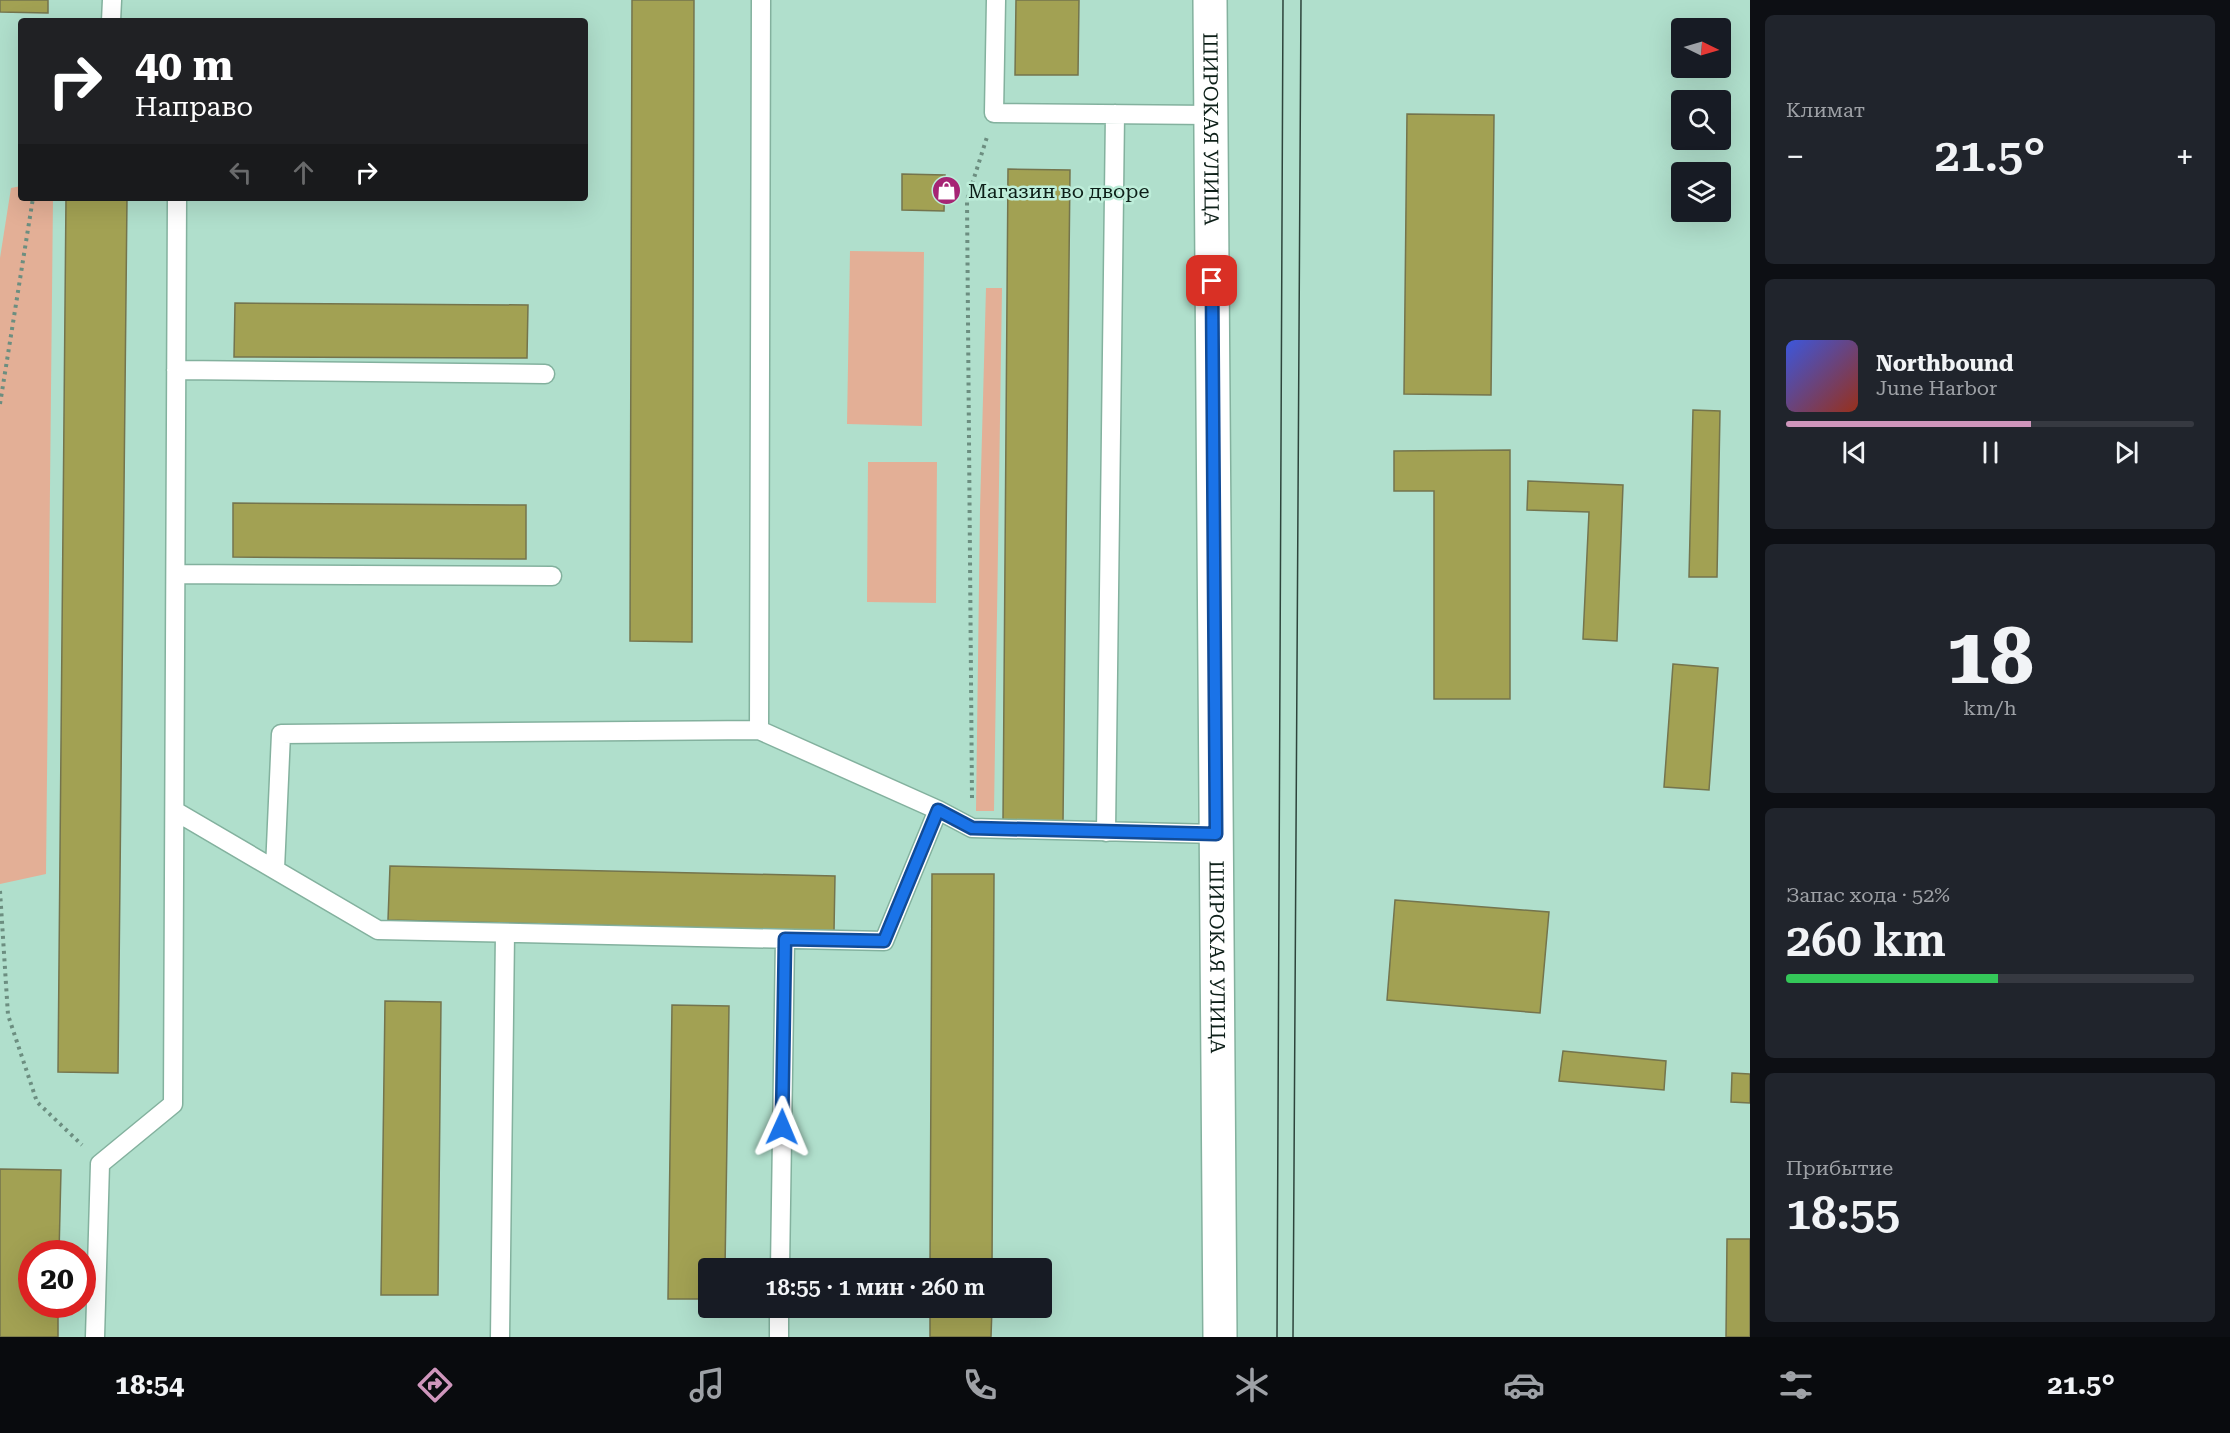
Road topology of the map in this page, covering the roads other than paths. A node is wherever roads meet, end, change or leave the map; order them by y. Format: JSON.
{"nodes":[{"id":1,"x":112,"y":0,"type":"edge"},
{"id":2,"x":761,"y":0,"type":"edge"},
{"id":3,"x":996,"y":0,"type":"edge"},
{"id":4,"x":1210,"y":0,"type":"edge"},
{"id":5,"x":111,"y":18,"type":"edge"},
{"id":6,"x":1115,"y":114,"type":"junction"},
{"id":7,"x":1211,"y":115,"type":"junction"},
{"id":8,"x":177,"y":201,"type":"edge"},
{"id":9,"x":176,"y":370,"type":"junction"},
{"id":10,"x":545,"y":374,"type":"dead end"},
{"id":11,"x":176,"y":574,"type":"junction"},
{"id":12,"x":552,"y":576,"type":"dead end"},
{"id":13,"x":759,"y":730,"type":"junction"},
{"id":14,"x":938,"y":810,"type":"junction"},
{"id":15,"x":175,"y":811,"type":"junction"},
{"id":16,"x":1106,"y":832,"type":"junction"},
{"id":17,"x":1216,"y":834,"type":"junction"},
{"id":18,"x":275,"y":869,"type":"junction"},
{"id":19,"x":505,"y":933,"type":"junction"},
{"id":20,"x":785,"y":939,"type":"junction"},
{"id":21,"x":780,"y":1258,"type":"edge"},
{"id":22,"x":779,"y":1318,"type":"edge"},
{"id":23,"x":95,"y":1337,"type":"edge"},
{"id":24,"x":500,"y":1337,"type":"edge"},
{"id":25,"x":779,"y":1337,"type":"edge"},
{"id":26,"x":1220,"y":1337,"type":"edge"}],
"edges":[{"from":1,"to":5,"type":"lane"},
{"from":2,"to":13,"type":"lane"},
{"from":3,"to":6,"type":"lane"},
{"from":4,"to":7,"type":"street","name":"ШИРОКАЯ УЛИЦА"},
{"from":6,"to":7,"type":"lane"},
{"from":6,"to":16,"type":"lane"},
{"from":7,"to":17,"type":"street","name":"ШИРОКАЯ УЛИЦА"},
{"from":8,"to":9,"type":"lane"},
{"from":9,"to":10,"type":"lane"},
{"from":9,"to":11,"type":"lane"},
{"from":11,"to":12,"type":"lane"},
{"from":11,"to":15,"type":"lane"},
{"from":13,"to":14,"type":"lane"},
{"from":13,"to":18,"type":"lane"},
{"from":14,"to":16,"type":"lane"},
{"from":14,"to":20,"type":"lane"},
{"from":15,"to":18,"type":"lane"},
{"from":15,"to":23,"type":"lane"},
{"from":16,"to":17,"type":"lane"},
{"from":17,"to":26,"type":"street","name":"ШИРОКАЯ УЛИЦА"},
{"from":18,"to":19,"type":"lane"},
{"from":19,"to":20,"type":"lane"},
{"from":19,"to":24,"type":"lane"},
{"from":20,"to":21,"type":"lane"},
{"from":22,"to":25,"type":"lane"}]}
